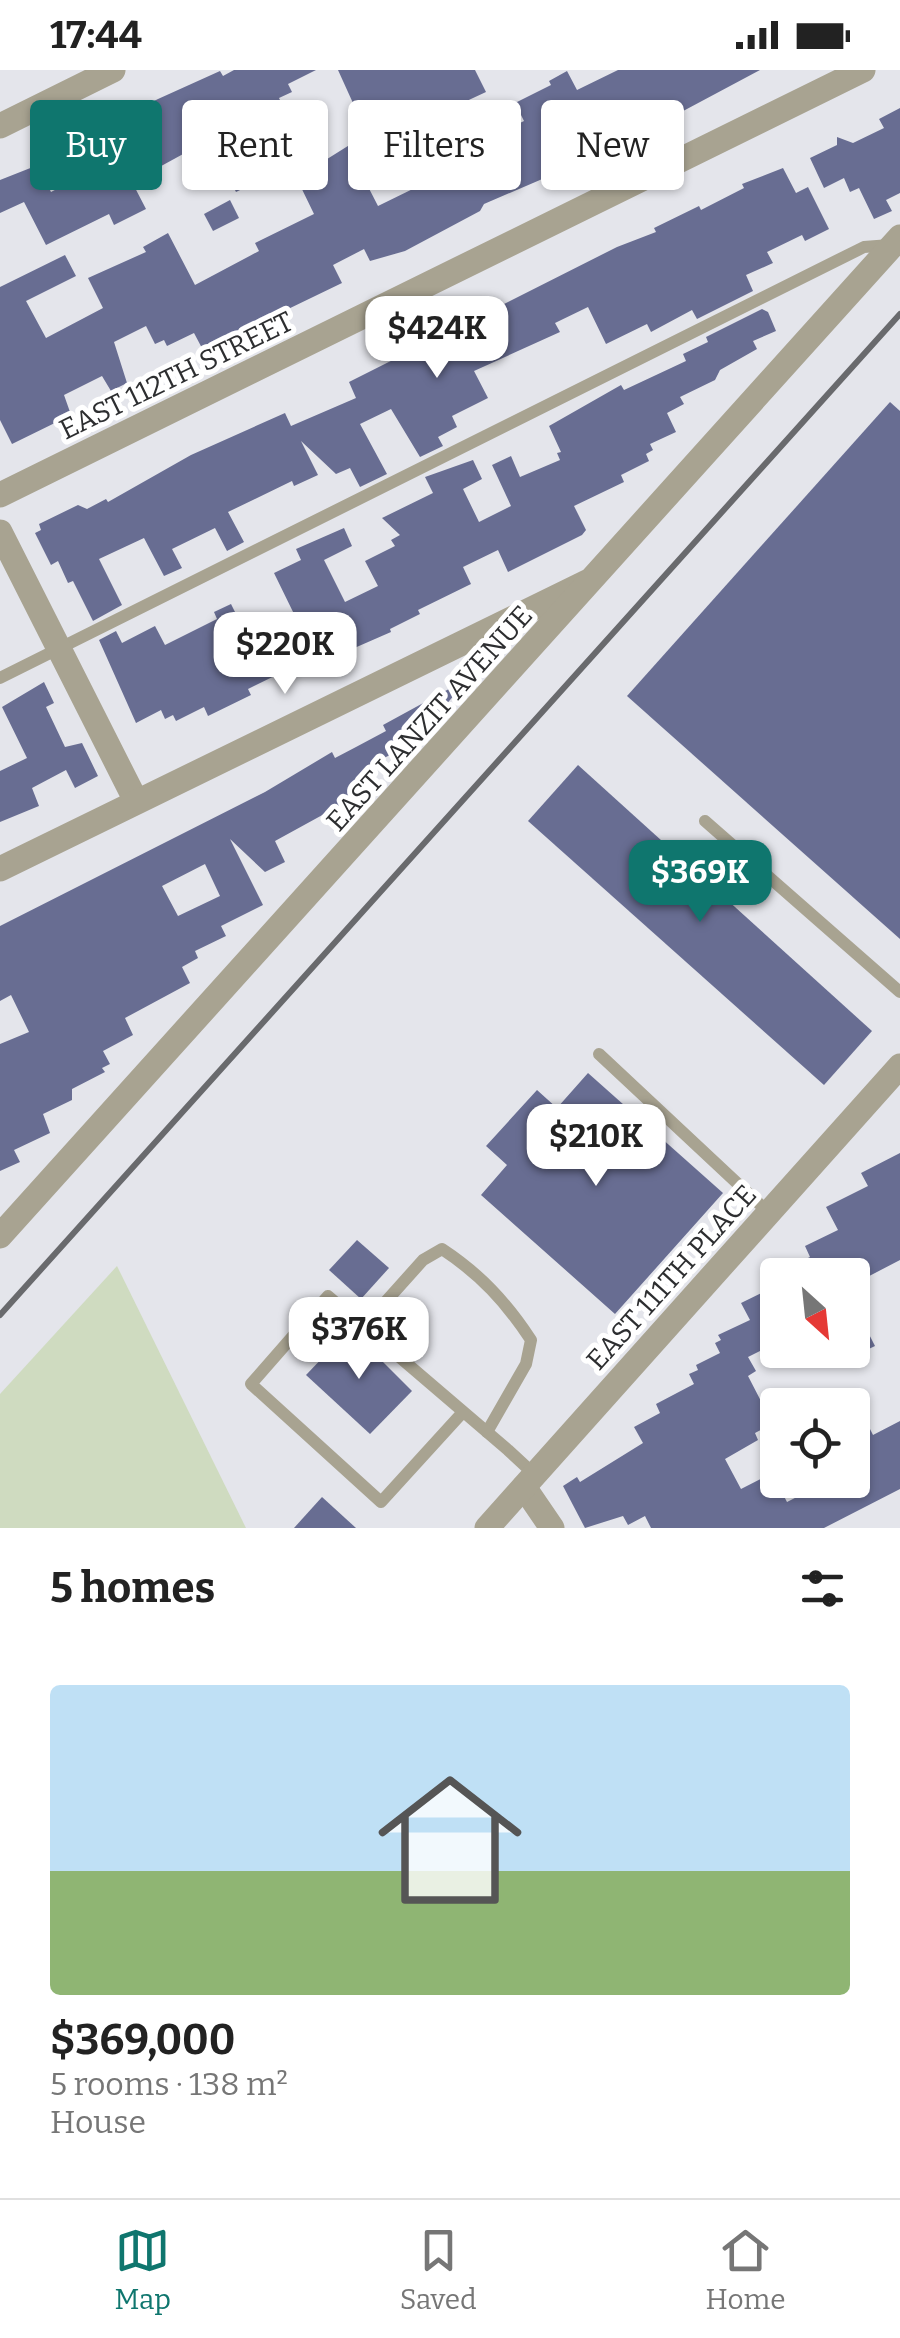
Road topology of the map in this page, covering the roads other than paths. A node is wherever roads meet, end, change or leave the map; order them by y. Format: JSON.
{"nodes":[{"id":1,"x":112,"y":70,"type":"edge"},
{"id":2,"x":862,"y":70,"type":"edge"},
{"id":3,"x":0,"y":126,"type":"edge"},
{"id":4,"x":896,"y":241,"type":"edge"},
{"id":5,"x":0,"y":495,"type":"edge"},
{"id":6,"x":0,"y":532,"type":"edge"},
{"id":7,"x":596,"y":578,"type":"junction"},
{"id":8,"x":59,"y":649,"type":"junction"},
{"id":9,"x":0,"y":678,"type":"edge"},
{"id":10,"x":136,"y":801,"type":"junction"},
{"id":11,"x":705,"y":820,"type":"dead end"},
{"id":12,"x":0,"y":869,"type":"edge"},
{"id":13,"x":900,"y":992,"type":"edge"},
{"id":14,"x":599,"y":1054,"type":"dead end"},
{"id":15,"x":900,"y":1066,"type":"edge"},
{"id":16,"x":768,"y":1213,"type":"junction"},
{"id":17,"x":0,"y":1236,"type":"edge"},
{"id":18,"x":363,"y":1327,"type":"junction"},
{"id":19,"x":463,"y":1412,"type":"junction"},
{"id":20,"x":487,"y":1432,"type":"junction"},
{"id":21,"x":529,"y":1481,"type":"junction"},
{"id":22,"x":487,"y":1528,"type":"edge"},
{"id":23,"x":552,"y":1528,"type":"edge"}],
"edges":[{"from":1,"to":3,"type":"street"},
{"from":2,"to":5,"type":"street","name":"EAST 112TH STREET"},
{"from":4,"to":7,"type":"street","name":"EAST LANZIT AVENUE"},
{"from":4,"to":8,"type":"lane"},
{"from":6,"to":8,"type":"street"},
{"from":7,"to":10,"type":"street"},
{"from":7,"to":17,"type":"street","name":"EAST LANZIT AVENUE"},
{"from":8,"to":9,"type":"lane"},
{"from":8,"to":10,"type":"street"},
{"from":10,"to":12,"type":"street"},
{"from":11,"to":13,"type":"lane"},
{"from":14,"to":16,"type":"lane"},
{"from":15,"to":16,"type":"street","name":"EAST 111TH PLACE"},
{"from":16,"to":21,"type":"street","name":"EAST 111TH PLACE"},
{"from":18,"to":19,"type":"lane"},
{"from":18,"to":19,"type":"lane"},
{"from":18,"to":20,"type":"lane"},
{"from":19,"to":20,"type":"lane"},
{"from":20,"to":21,"type":"lane"},
{"from":21,"to":22,"type":"street","name":"EAST 111TH PLACE"},
{"from":21,"to":23,"type":"street"}]}
